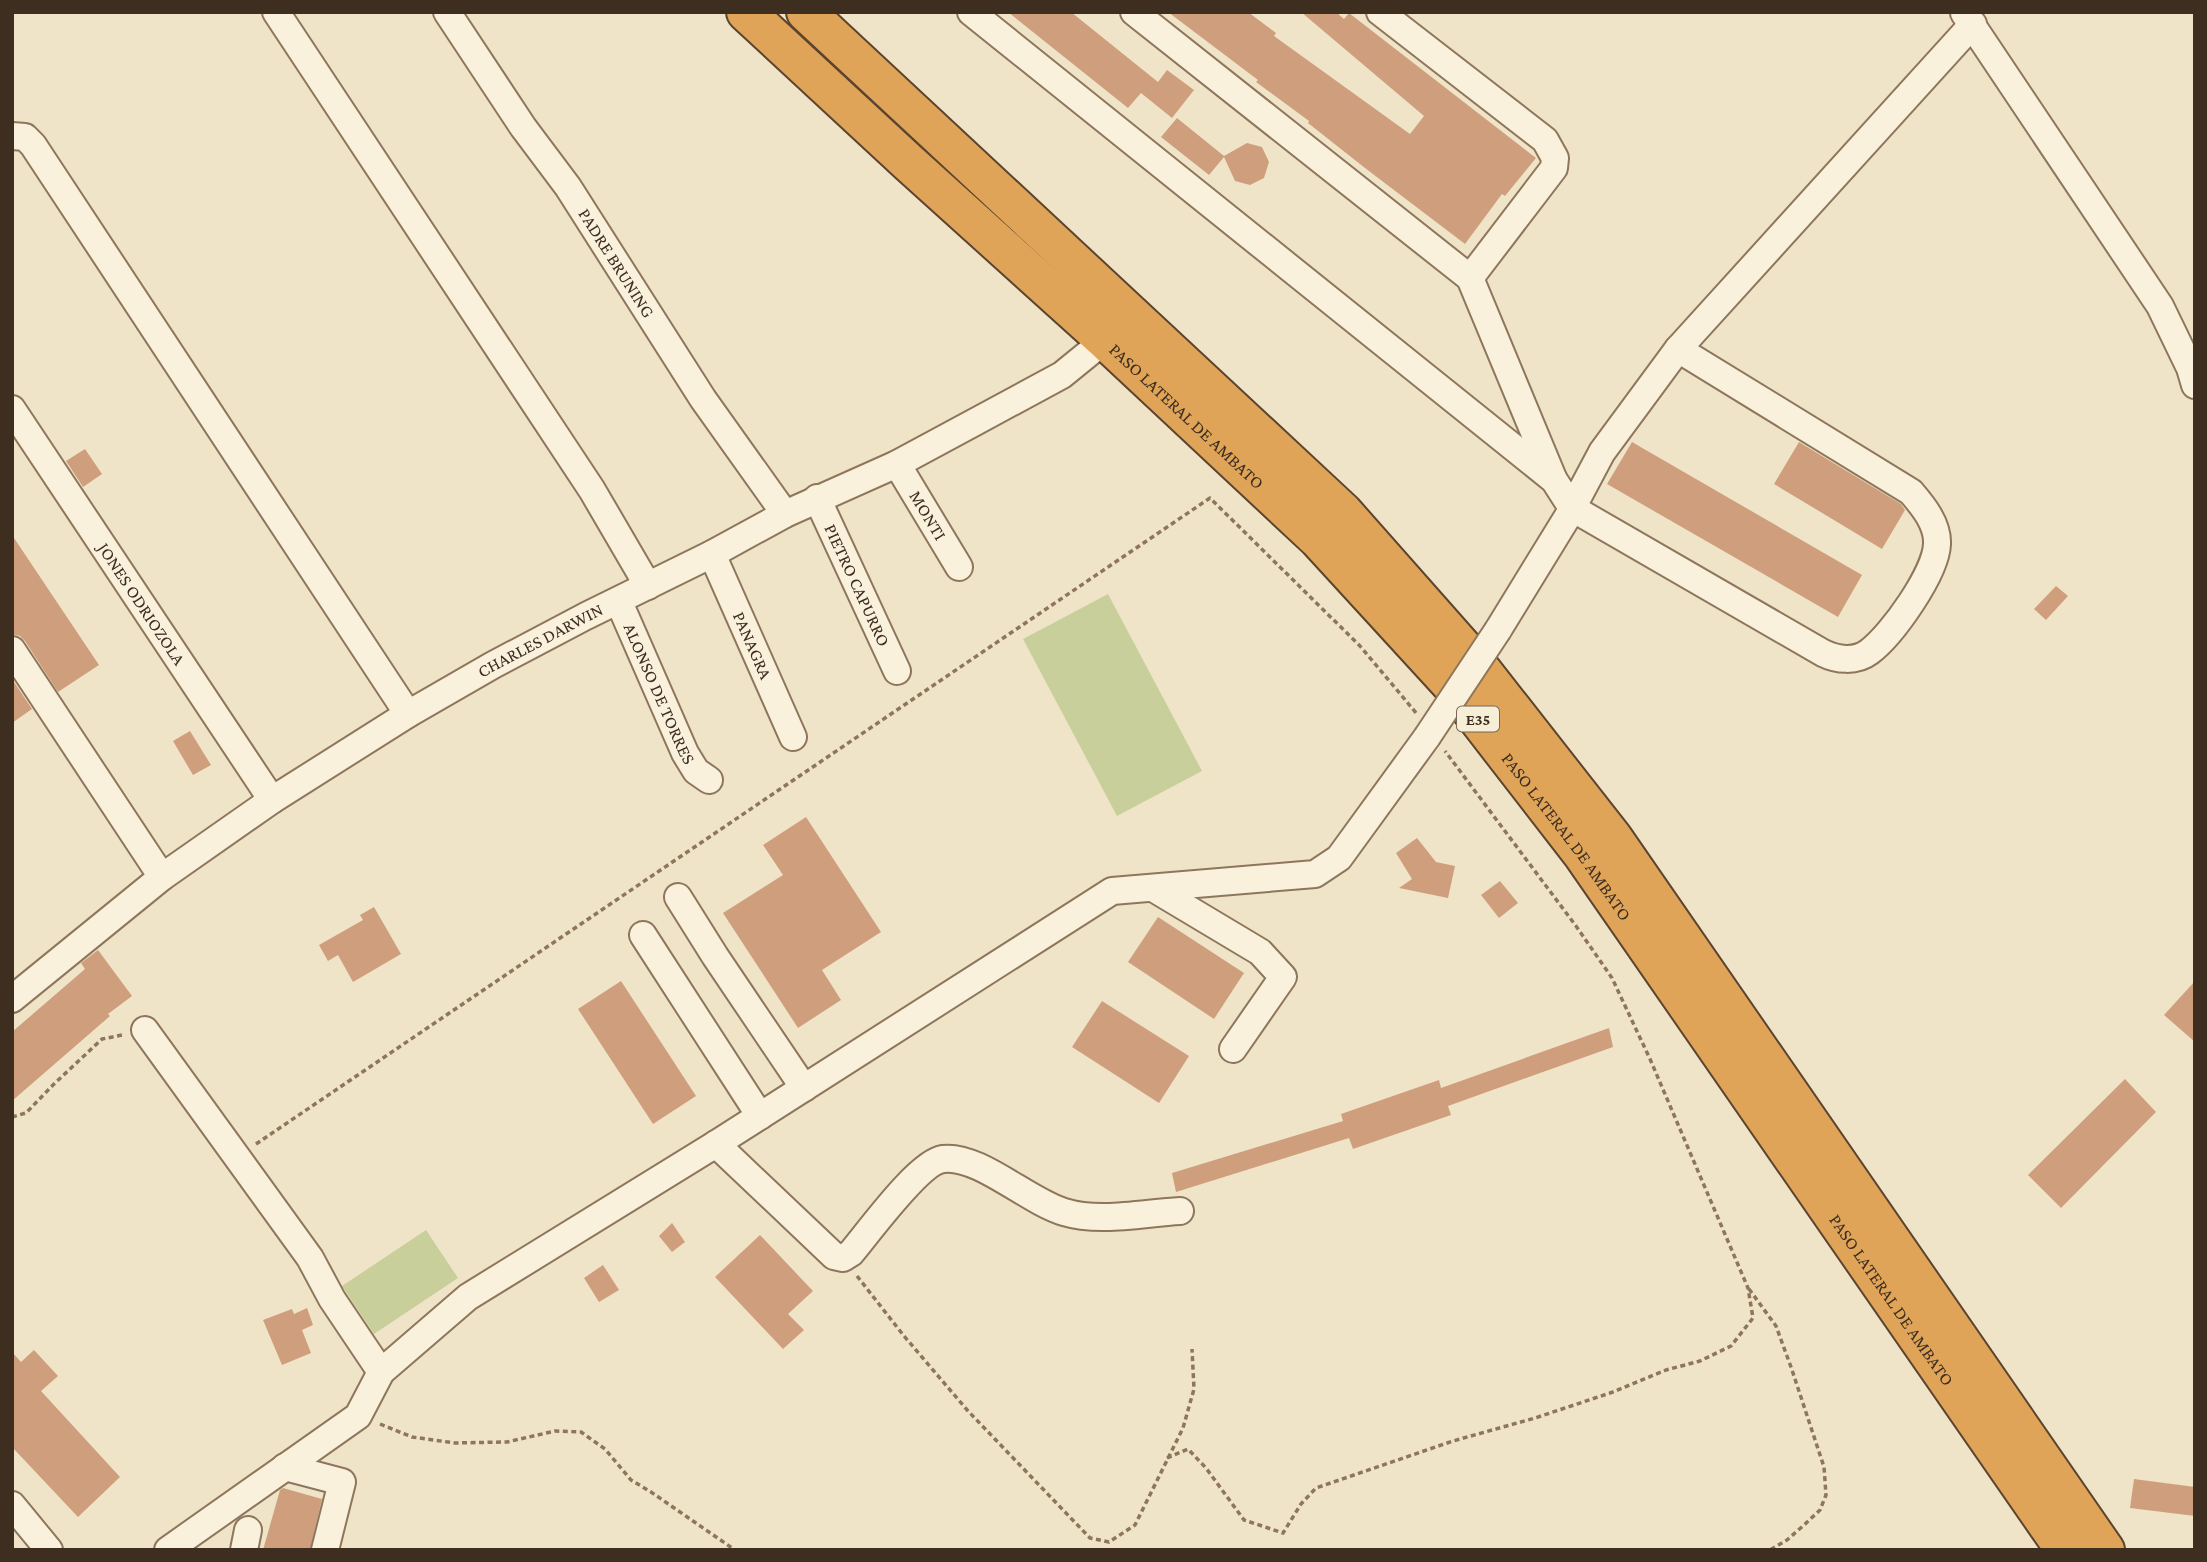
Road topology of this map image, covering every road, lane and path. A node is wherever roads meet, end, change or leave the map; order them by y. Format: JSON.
{"nodes":[{"id":1,"x":276,"y":12,"type":"edge"},
{"id":2,"x":447,"y":12,"type":"edge"},
{"id":3,"x":746,"y":12,"type":"edge"},
{"id":4,"x":806,"y":12,"type":"edge"},
{"id":5,"x":971,"y":12,"type":"edge"},
{"id":6,"x":1134,"y":12,"type":"edge"},
{"id":7,"x":1380,"y":12,"type":"edge"},
{"id":8,"x":1968,"y":18,"type":"edge"},
{"id":9,"x":936,"y":135,"type":"junction"},
{"id":10,"x":12,"y":136,"type":"edge"},
{"id":11,"x":909,"y":163,"type":"junction"},
{"id":12,"x":1470,"y":278,"type":"junction"},
{"id":13,"x":1105,"y":340,"type":"junction"},
{"id":14,"x":1678,"y":349,"type":"junction"},
{"id":15,"x":2195,"y":385,"type":"edge"},
{"id":16,"x":12,"y":408,"type":"edge"},
{"id":17,"x":898,"y":464,"type":"junction"},
{"id":18,"x":1554,"y":480,"type":"junction"},
{"id":19,"x":817,"y":498,"type":"junction"},
{"id":20,"x":1572,"y":508,"type":"junction"},
{"id":21,"x":785,"y":514,"type":"junction"},
{"id":22,"x":712,"y":554,"type":"junction"},
{"id":23,"x":959,"y":567,"type":"dead end"},
{"id":24,"x":648,"y":586,"type":"junction"},
{"id":25,"x":618,"y":602,"type":"junction"},
{"id":26,"x":12,"y":650,"type":"edge"},
{"id":27,"x":897,"y":671,"type":"dead end"},
{"id":28,"x":408,"y":714,"type":"junction"},
{"id":29,"x":1431,"y":735,"type":"junction"},
{"id":30,"x":793,"y":737,"type":"dead end"},
{"id":31,"x":709,"y":779,"type":"dead end"},
{"id":32,"x":272,"y":800,"type":"junction"},
{"id":33,"x":162,"y":877,"type":"junction"},
{"id":34,"x":1153,"y":888,"type":"junction"},
{"id":35,"x":678,"y":897,"type":"dead end"},
{"id":36,"x":643,"y":936,"type":"dead end"},
{"id":37,"x":12,"y":999,"type":"edge"},
{"id":38,"x":145,"y":1030,"type":"joint"},
{"id":39,"x":1233,"y":1049,"type":"dead end"},
{"id":40,"x":804,"y":1088,"type":"junction"},
{"id":41,"x":760,"y":1116,"type":"junction"},
{"id":42,"x":12,"y":1117,"type":"edge"},
{"id":43,"x":716,"y":1144,"type":"junction"},
{"id":44,"x":237,"y":1157,"type":"junction"},
{"id":45,"x":1181,"y":1210,"type":"dead end"},
{"id":46,"x":843,"y":1258,"type":"junction"},
{"id":47,"x":1748,"y":1288,"type":"junction"},
{"id":48,"x":1192,"y":1349,"type":"dead end"},
{"id":49,"x":381,"y":1372,"type":"junction"},
{"id":50,"x":358,"y":1416,"type":"junction"},
{"id":51,"x":1167,"y":1458,"type":"junction"},
{"id":52,"x":285,"y":1467,"type":"junction"},
{"id":53,"x":12,"y":1505,"type":"edge"},
{"id":54,"x":49,"y":1550,"type":"edge"},
{"id":55,"x":167,"y":1550,"type":"edge"},
{"id":56,"x":325,"y":1550,"type":"edge"},
{"id":57,"x":735,"y":1550,"type":"edge"},
{"id":58,"x":1770,"y":1550,"type":"edge"},
{"id":59,"x":2065,"y":1550,"type":"edge"},
{"id":60,"x":2105,"y":1550,"type":"edge"}],
"edges":[{"from":1,"to":24,"type":"street"},
{"from":2,"to":21,"type":"street","name":"PADRE BRUNING"},
{"from":3,"to":11,"type":"highway","name":"PASO LATERAL DE AMBATO","number":"E35"},
{"from":4,"to":9,"type":"highway","name":"PASO LATERAL DE AMBATO","number":"E35"},
{"from":5,"to":18,"type":"street"},
{"from":6,"to":12,"type":"street"},
{"from":7,"to":12,"type":"street"},
{"from":8,"to":14,"type":"street"},
{"from":8,"to":15,"type":"street"},
{"from":9,"to":11,"type":"highway"},
{"from":9,"to":60,"type":"highway","name":"PASO LATERAL DE AMBATO","number":"E35"},
{"from":10,"to":28,"type":"street"},
{"from":11,"to":13,"type":"highway","name":"PASO LATERAL DE AMBATO","number":"E35"},
{"from":12,"to":18,"type":"street"},
{"from":13,"to":17,"type":"street","name":"CHARLES DARWIN"},
{"from":13,"to":59,"type":"highway","name":"PASO LATERAL DE AMBATO","number":"E35"},
{"from":14,"to":20,"type":"street"},
{"from":14,"to":20,"type":"street"},
{"from":16,"to":32,"type":"street","name":"JONES ODRIOZOLA"},
{"from":17,"to":19,"type":"street","name":"CHARLES DARWIN"},
{"from":17,"to":23,"type":"street","name":"MONTI"},
{"from":18,"to":20,"type":"street"},
{"from":19,"to":21,"type":"street","name":"CHARLES DARWIN"},
{"from":19,"to":27,"type":"street","name":"PIETRO CAPURRO"},
{"from":20,"to":29,"type":"street","bridge":true},
{"from":21,"to":22,"type":"street","name":"CHARLES DARWIN"},
{"from":22,"to":24,"type":"street","name":"CHARLES DARWIN"},
{"from":22,"to":30,"type":"street","name":"PANAGRA"},
{"from":24,"to":25,"type":"street","name":"CHARLES DARWIN"},
{"from":25,"to":28,"type":"street","name":"CHARLES DARWIN"},
{"from":25,"to":31,"type":"street","name":"ALONSO DE TORRES"},
{"from":26,"to":33,"type":"street"},
{"from":28,"to":32,"type":"street","name":"CHARLES DARWIN"},
{"from":29,"to":34,"type":"street"},
{"from":29,"to":44,"type":"path"},
{"from":29,"to":47,"type":"path"},
{"from":32,"to":33,"type":"street","name":"CHARLES DARWIN"},
{"from":33,"to":37,"type":"street","name":"CHARLES DARWIN"},
{"from":34,"to":39,"type":"street"},
{"from":34,"to":40,"type":"street"},
{"from":35,"to":40,"type":"street"},
{"from":36,"to":41,"type":"street"},
{"from":38,"to":42,"type":"path"},
{"from":38,"to":44,"type":"street"},
{"from":40,"to":41,"type":"street"},
{"from":41,"to":43,"type":"street"},
{"from":43,"to":46,"type":"street"},
{"from":43,"to":49,"type":"street"},
{"from":44,"to":49,"type":"street"},
{"from":45,"to":46,"type":"street"},
{"from":46,"to":51,"type":"path"},
{"from":47,"to":51,"type":"path"},
{"from":47,"to":58,"type":"path"},
{"from":48,"to":51,"type":"path"},
{"from":49,"to":50,"type":"street"},
{"from":50,"to":52,"type":"street"},
{"from":50,"to":57,"type":"path"},
{"from":52,"to":55,"type":"street"},
{"from":52,"to":56,"type":"street"},
{"from":53,"to":54,"type":"street"}]}
